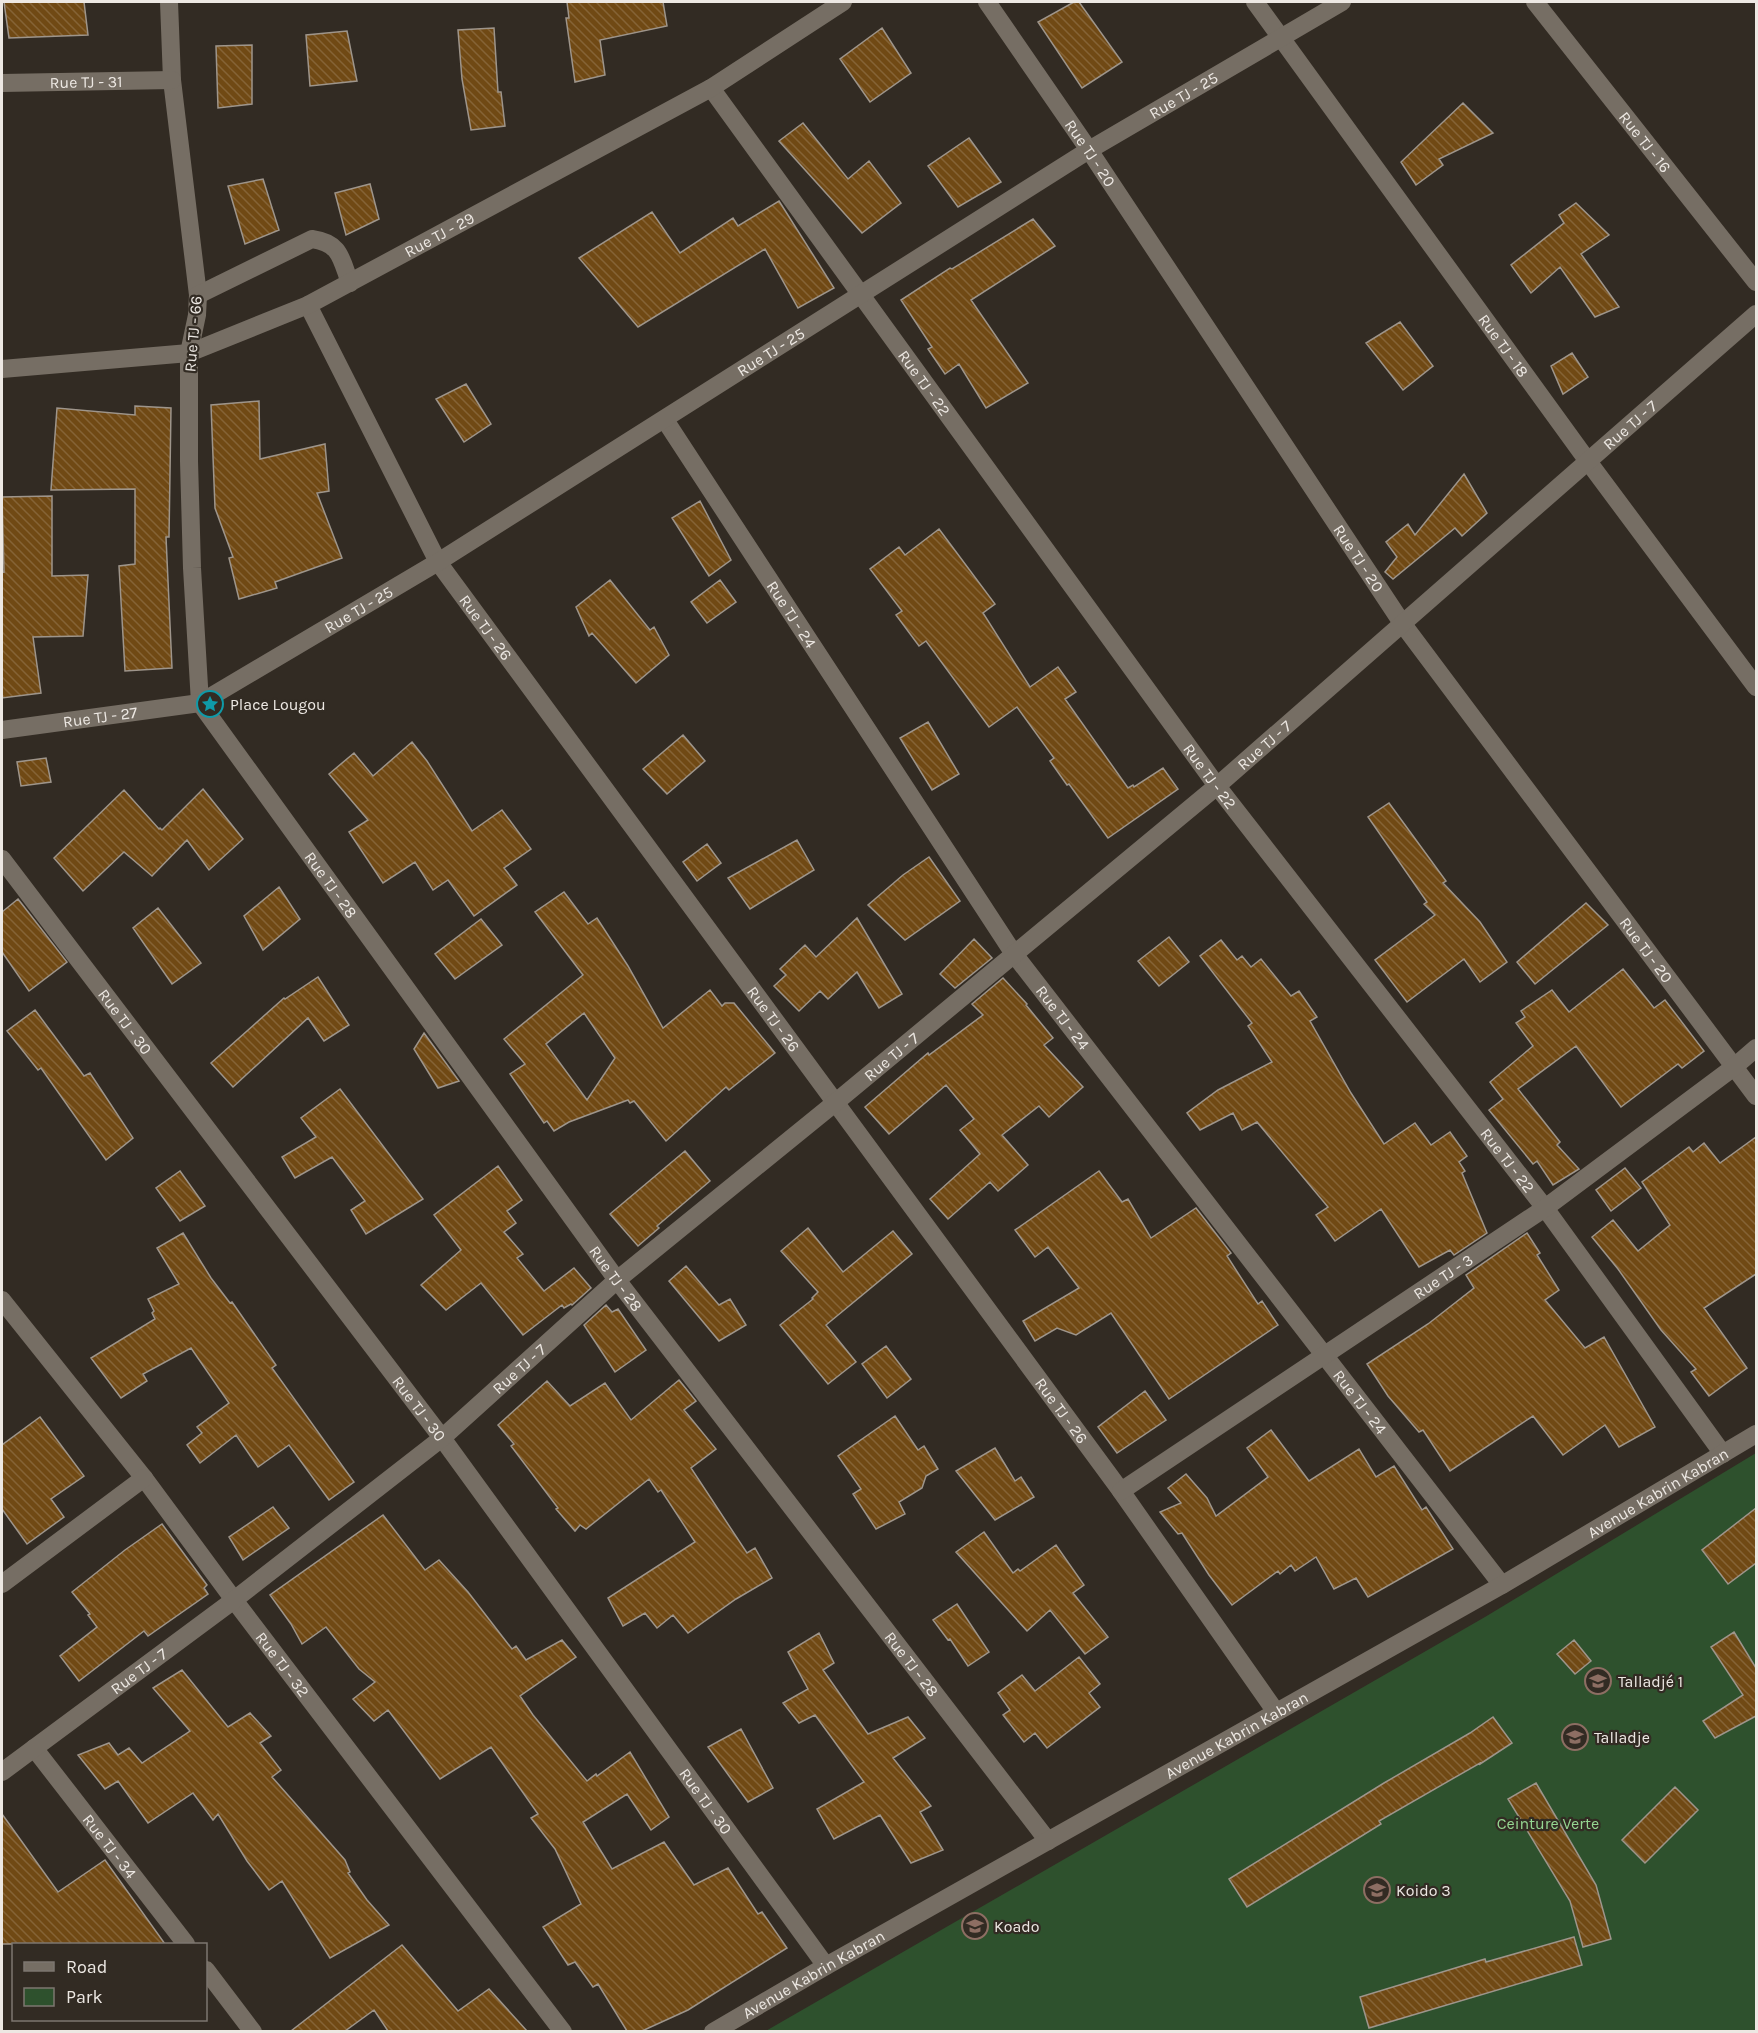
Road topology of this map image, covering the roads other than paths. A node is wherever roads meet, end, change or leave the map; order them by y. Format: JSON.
{"nodes":[{"id":1,"x":169,"y":2,"type":"edge"},
{"id":2,"x":843,"y":2,"type":"edge"},
{"id":3,"x":987,"y":2,"type":"edge"},
{"id":4,"x":1255,"y":2,"type":"edge"},
{"id":5,"x":1342,"y":2,"type":"edge"},
{"id":6,"x":1535,"y":2,"type":"edge"},
{"id":7,"x":1280,"y":37,"type":"junction"},
{"id":8,"x":172,"y":81,"type":"junction"},
{"id":9,"x":2,"y":84,"type":"edge"},
{"id":10,"x":711,"y":88,"type":"junction"},
{"id":11,"x":1089,"y":150,"type":"junction"},
{"id":12,"x":1756,"y":282,"type":"edge"},
{"id":13,"x":350,"y":283,"type":"junction"},
{"id":14,"x":198,"y":295,"type":"junction"},
{"id":15,"x":861,"y":296,"type":"junction"},
{"id":16,"x":308,"y":305,"type":"junction"},
{"id":17,"x":1756,"y":314,"type":"edge"},
{"id":18,"x":189,"y":353,"type":"junction"},
{"id":19,"x":2,"y":369,"type":"edge"},
{"id":20,"x":665,"y":420,"type":"junction"},
{"id":21,"x":1587,"y":460,"type":"junction"},
{"id":22,"x":438,"y":562,"type":"junction"},
{"id":23,"x":1402,"y":623,"type":"junction"},
{"id":24,"x":1756,"y":687,"type":"edge"},
{"id":25,"x":200,"y":703,"type":"junction"},
{"id":26,"x":2,"y":730,"type":"edge"},
{"id":27,"x":1216,"y":786,"type":"junction"},
{"id":28,"x":2,"y":859,"type":"edge"},
{"id":29,"x":1014,"y":954,"type":"junction"},
{"id":30,"x":1756,"y":1048,"type":"edge"},
{"id":31,"x":1734,"y":1067,"type":"junction"},
{"id":32,"x":1756,"y":1096,"type":"edge"},
{"id":33,"x":836,"y":1102,"type":"junction"},
{"id":34,"x":1545,"y":1208,"type":"junction"},
{"id":35,"x":617,"y":1280,"type":"junction"},
{"id":36,"x":2,"y":1300,"type":"edge"},
{"id":37,"x":1324,"y":1354,"type":"junction"},
{"id":38,"x":1756,"y":1434,"type":"edge"},
{"id":39,"x":442,"y":1438,"type":"junction"},
{"id":40,"x":1723,"y":1454,"type":"junction"},
{"id":41,"x":144,"y":1478,"type":"junction"},
{"id":42,"x":1121,"y":1491,"type":"junction"},
{"id":43,"x":2,"y":1584,"type":"edge"},
{"id":44,"x":1502,"y":1585,"type":"junction"},
{"id":45,"x":234,"y":1600,"type":"junction"},
{"id":46,"x":1276,"y":1712,"type":"junction"},
{"id":47,"x":34,"y":1748,"type":"junction"},
{"id":48,"x":2,"y":1772,"type":"edge"},
{"id":49,"x":1048,"y":1841,"type":"junction"},
{"id":50,"x":185,"y":1943,"type":"edge"},
{"id":51,"x":826,"y":1966,"type":"junction"},
{"id":52,"x":207,"y":1971,"type":"edge"},
{"id":53,"x":253,"y":2031,"type":"edge"},
{"id":54,"x":563,"y":2031,"type":"edge"},
{"id":55,"x":713,"y":2031,"type":"edge"}],
"edges":[{"from":1,"to":8,"type":"street","name":"Rue TJ - 66"},
{"from":2,"to":10,"type":"street","name":"Rue TJ - 29"},
{"from":3,"to":11,"type":"street","name":"Rue TJ - 20"},
{"from":4,"to":7,"type":"street","name":"Rue TJ - 18"},
{"from":5,"to":7,"type":"street","name":"Rue TJ - 25"},
{"from":6,"to":12,"type":"street","name":"Rue TJ - 16"},
{"from":7,"to":11,"type":"street","name":"Rue TJ - 25"},
{"from":7,"to":21,"type":"street","name":"Rue TJ - 18"},
{"from":8,"to":9,"type":"street","name":"Rue TJ - 31"},
{"from":8,"to":14,"type":"street","name":"Rue TJ - 66"},
{"from":10,"to":13,"type":"street","name":"Rue TJ - 29"},
{"from":10,"to":15,"type":"street","name":"Rue TJ - 22"},
{"from":11,"to":15,"type":"street","name":"Rue TJ - 25"},
{"from":11,"to":23,"type":"street","name":"Rue TJ - 20"},
{"from":13,"to":14,"type":"street"},
{"from":13,"to":16,"type":"street","name":"Rue TJ - 29"},
{"from":14,"to":18,"type":"street","name":"Rue TJ - 66"},
{"from":15,"to":20,"type":"street","name":"Rue TJ - 25"},
{"from":15,"to":27,"type":"street","name":"Rue TJ - 22"},
{"from":16,"to":18,"type":"street","name":"Rue TJ - 29"},
{"from":16,"to":22,"type":"street","name":"Rue TJ - 26"},
{"from":17,"to":21,"type":"street","name":"Rue TJ - 7"},
{"from":18,"to":19,"type":"street","name":"Rue TJ - 29"},
{"from":18,"to":25,"type":"street","name":"Rue TJ - 66"},
{"from":20,"to":22,"type":"street","name":"Rue TJ - 25"},
{"from":20,"to":29,"type":"street","name":"Rue TJ - 24"},
{"from":21,"to":23,"type":"street","name":"Rue TJ - 7"},
{"from":21,"to":24,"type":"street","name":"Rue TJ - 18"},
{"from":22,"to":25,"type":"street","name":"Rue TJ - 25"},
{"from":22,"to":33,"type":"street","name":"Rue TJ - 26"},
{"from":23,"to":27,"type":"street","name":"Rue TJ - 7"},
{"from":23,"to":31,"type":"street","name":"Rue TJ - 20"},
{"from":25,"to":26,"type":"street","name":"Rue TJ - 27"},
{"from":25,"to":35,"type":"street","name":"Rue TJ - 28"},
{"from":27,"to":29,"type":"street","name":"Rue TJ - 7"},
{"from":27,"to":34,"type":"street","name":"Rue TJ - 22"},
{"from":28,"to":39,"type":"street","name":"Rue TJ - 30"},
{"from":29,"to":33,"type":"street","name":"Rue TJ - 7"},
{"from":29,"to":37,"type":"street","name":"Rue TJ - 24"},
{"from":30,"to":31,"type":"street","name":"Rue TJ - 3"},
{"from":31,"to":32,"type":"street","name":"Rue TJ - 20"},
{"from":31,"to":34,"type":"street","name":"Rue TJ - 3"},
{"from":33,"to":35,"type":"street","name":"Rue TJ - 7"},
{"from":33,"to":42,"type":"street","name":"Rue TJ - 26"},
{"from":34,"to":37,"type":"street","name":"Rue TJ - 3"},
{"from":34,"to":40,"type":"street","name":"Rue TJ - 22"},
{"from":35,"to":39,"type":"street","name":"Rue TJ - 7"},
{"from":35,"to":49,"type":"street","name":"Rue TJ - 28"},
{"from":36,"to":41,"type":"street","name":"Rue TJ - 32"},
{"from":37,"to":42,"type":"street","name":"Rue TJ - 3"},
{"from":37,"to":44,"type":"street","name":"Rue TJ - 24"},
{"from":38,"to":40,"type":"street","name":"Avenue Kabrin Kabran"},
{"from":39,"to":45,"type":"street","name":"Rue TJ - 7"},
{"from":39,"to":51,"type":"street","name":"Rue TJ - 30"},
{"from":40,"to":44,"type":"street","name":"Avenue Kabrin Kabran"},
{"from":41,"to":43,"type":"street"},
{"from":41,"to":45,"type":"street","name":"Rue TJ - 32"},
{"from":42,"to":46,"type":"street","name":"Rue TJ - 26"},
{"from":44,"to":46,"type":"street","name":"Avenue Kabrin Kabran"},
{"from":45,"to":47,"type":"street","name":"Rue TJ - 7"},
{"from":45,"to":54,"type":"street","name":"Rue TJ - 32"},
{"from":46,"to":49,"type":"street","name":"Avenue Kabrin Kabran"},
{"from":47,"to":48,"type":"street","name":"Rue TJ - 7"},
{"from":47,"to":50,"type":"street","name":"Rue TJ - 34"},
{"from":49,"to":51,"type":"street","name":"Avenue Kabrin Kabran"},
{"from":51,"to":55,"type":"street","name":"Avenue Kabrin Kabran"},
{"from":52,"to":53,"type":"street"}]}
